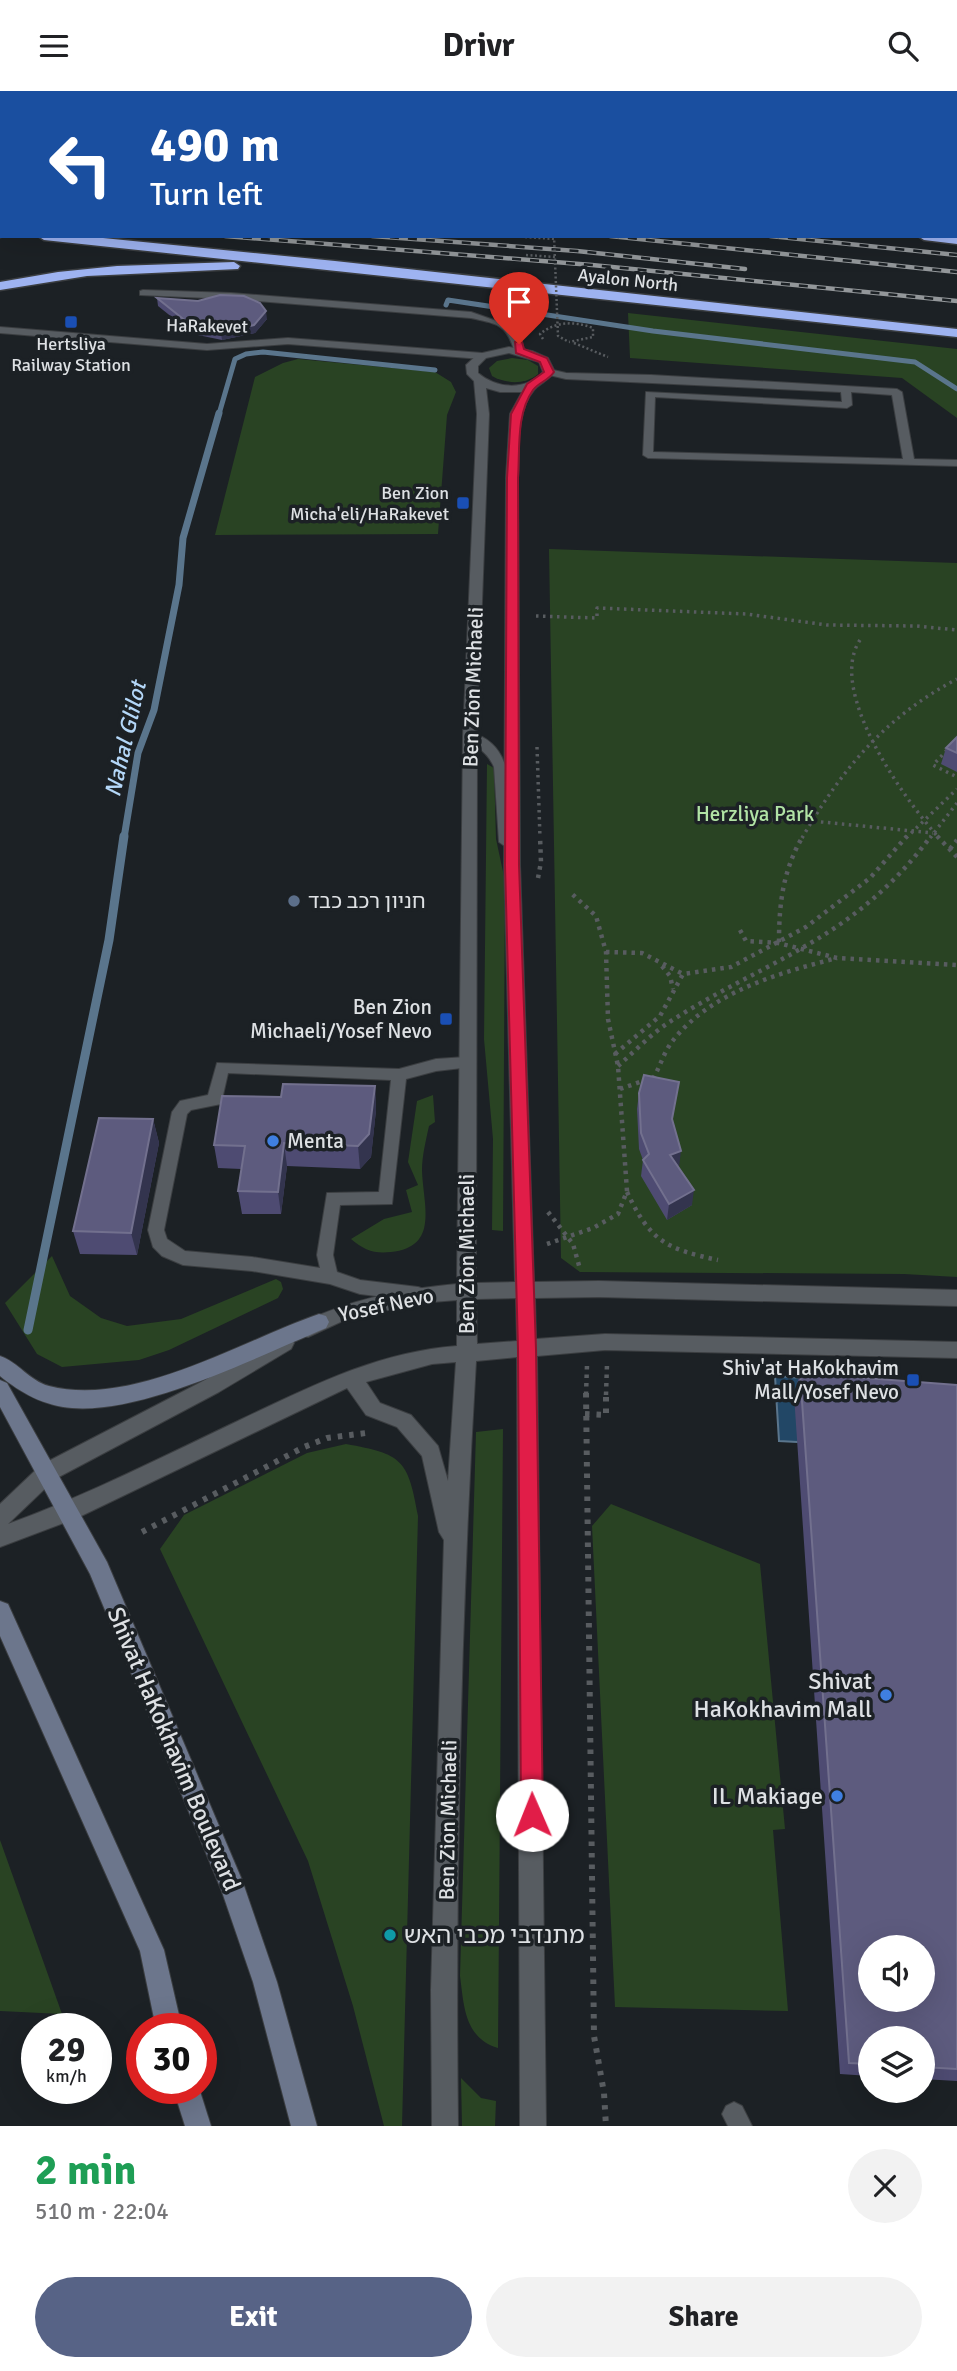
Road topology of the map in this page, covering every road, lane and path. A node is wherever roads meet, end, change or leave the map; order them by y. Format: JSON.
{"nodes":[{"id":1,"x":63,"y":238,"type":"edge"},
{"id":2,"x":554,"y":238,"type":"edge"},
{"id":3,"x":526,"y":255,"type":"dead end"},
{"id":4,"x":555,"y":257,"type":"junction"},
{"id":5,"x":478,"y":281,"type":"junction"},
{"id":6,"x":0,"y":286,"type":"edge"},
{"id":7,"x":143,"y":293,"type":"dead end"},
{"id":8,"x":0,"y":330,"type":"edge"},
{"id":9,"x":957,"y":333,"type":"edge"},
{"id":10,"x":545,"y":342,"type":"dead end"},
{"id":11,"x":569,"y":342,"type":"junction"},
{"id":12,"x":519,"y":351,"type":"junction"},
{"id":13,"x":412,"y":353,"type":"junction"},
{"id":14,"x":482,"y":356,"type":"junction"},
{"id":15,"x":608,"y":358,"type":"dead end"},
{"id":16,"x":471,"y":370,"type":"junction"},
{"id":17,"x":549,"y":372,"type":"junction"},
{"id":18,"x":642,"y":378,"type":"junction"},
{"id":19,"x":480,"y":381,"type":"junction"},
{"id":20,"x":532,"y":385,"type":"junction"},
{"id":21,"x":846,"y":389,"type":"junction"},
{"id":22,"x":909,"y":462,"type":"junction"},
{"id":23,"x":957,"y":463,"type":"edge"},
{"id":24,"x":535,"y":604,"type":"dead end"},
{"id":25,"x":536,"y":616,"type":"junction"},
{"id":26,"x":536,"y":629,"type":"dead end"},
{"id":27,"x":957,"y":630,"type":"edge"},
{"id":28,"x":860,"y":640,"type":"dead end"},
{"id":29,"x":957,"y":679,"type":"edge"},
{"id":30,"x":513,"y":722,"type":"junction"},
{"id":31,"x":537,"y":735,"type":"dead end"},
{"id":32,"x":470,"y":737,"type":"junction"},
{"id":33,"x":870,"y":739,"type":"junction"},
{"id":34,"x":949,"y":748,"type":"edge"},
{"id":35,"x":492,"y":749,"type":"junction"},
{"id":36,"x":470,"y":757,"type":"junction"},
{"id":37,"x":957,"y":777,"type":"edge"},
{"id":38,"x":957,"y":789,"type":"edge"},
{"id":39,"x":957,"y":803,"type":"edge"},
{"id":40,"x":737,"y":819,"type":"dead end"},
{"id":41,"x":922,"y":820,"type":"junction"},
{"id":42,"x":812,"y":821,"type":"junction"},
{"id":43,"x":912,"y":831,"type":"junction"},
{"id":44,"x":934,"y":833,"type":"junction"},
{"id":45,"x":957,"y":840,"type":"edge"},
{"id":46,"x":950,"y":849,"type":"junction"},
{"id":47,"x":957,"y":857,"type":"edge"},
{"id":48,"x":512,"y":865,"type":"junction"},
{"id":49,"x":537,"y":884,"type":"dead end"},
{"id":50,"x":571,"y":893,"type":"dead end"},
{"id":51,"x":740,"y":930,"type":"dead end"},
{"id":52,"x":778,"y":943,"type":"junction"},
{"id":53,"x":799,"y":949,"type":"junction"},
{"id":54,"x":606,"y":952,"type":"junction"},
{"id":55,"x":837,"y":958,"type":"junction"},
{"id":56,"x":662,"y":965,"type":"junction"},
{"id":57,"x":957,"y":965,"type":"edge"},
{"id":58,"x":683,"y":974,"type":"junction"},
{"id":59,"x":673,"y":989,"type":"junction"},
{"id":60,"x":615,"y":1054,"type":"junction"},
{"id":61,"x":466,"y":1063,"type":"junction"},
{"id":62,"x":618,"y":1066,"type":"junction"},
{"id":63,"x":399,"y":1075,"type":"junction"},
{"id":64,"x":620,"y":1089,"type":"junction"},
{"id":65,"x":627,"y":1191,"type":"junction"},
{"id":66,"x":548,"y":1202,"type":"dead end"},
{"id":67,"x":569,"y":1236,"type":"junction"},
{"id":68,"x":547,"y":1244,"type":"dead end"},
{"id":69,"x":718,"y":1259,"type":"dead end"},
{"id":70,"x":330,"y":1277,"type":"junction"},
{"id":71,"x":582,"y":1289,"type":"junction"},
{"id":72,"x":525,"y":1290,"type":"junction"},
{"id":73,"x":467,"y":1291,"type":"junction"},
{"id":74,"x":420,"y":1295,"type":"junction"},
{"id":75,"x":957,"y":1298,"type":"edge"},
{"id":76,"x":319,"y":1322,"type":"junction"},
{"id":77,"x":585,"y":1343,"type":"junction"},
{"id":78,"x":527,"y":1349,"type":"junction"},
{"id":79,"x":957,"y":1350,"type":"edge"},
{"id":80,"x":467,"y":1352,"type":"junction"},
{"id":81,"x":607,"y":1360,"type":"dead end"},
{"id":82,"x":0,"y":1364,"type":"edge"},
{"id":83,"x":351,"y":1377,"type":"junction"},
{"id":84,"x":0,"y":1389,"type":"edge"},
{"id":85,"x":585,"y":1414,"type":"junction"},
{"id":86,"x":373,"y":1432,"type":"dead end"},
{"id":87,"x":48,"y":1472,"type":"junction"},
{"id":88,"x":70,"y":1511,"type":"junction"},
{"id":89,"x":0,"y":1518,"type":"edge"},
{"id":90,"x":142,"y":1532,"type":"dead end"},
{"id":91,"x":0,"y":1537,"type":"edge"},
{"id":92,"x":454,"y":1552,"type":"junction"},
{"id":93,"x":0,"y":1611,"type":"edge"},
{"id":94,"x":166,"y":2013,"type":"edge"},
{"id":95,"x":191,"y":2104,"type":"edge"},
{"id":96,"x":198,"y":2126,"type":"edge"},
{"id":97,"x":304,"y":2126,"type":"edge"},
{"id":98,"x":444,"y":2126,"type":"edge"},
{"id":99,"x":533,"y":2126,"type":"edge"},
{"id":100,"x":606,"y":2126,"type":"edge"}],
"edges":[{"from":1,"to":5,"type":"highway","name":"Ayalon North"},
{"from":2,"to":4,"type":"path","bridge":true},
{"from":3,"to":4,"type":"path"},
{"from":4,"to":11,"type":"path","bridge":true},
{"from":5,"to":6,"type":"highway"},
{"from":5,"to":9,"type":"highway","name":"Ayalon North"},
{"from":7,"to":12,"type":"lane"},
{"from":8,"to":13,"type":"lane","name":"HaRakevet"},
{"from":10,"to":11,"type":"path"},
{"from":11,"to":15,"type":"path"},
{"from":12,"to":14,"type":"street"},
{"from":12,"to":17,"type":"street"},
{"from":13,"to":14,"type":"lane","name":"HaRakevet"},
{"from":13,"to":16,"type":"lane","name":"HaRakevet"},
{"from":14,"to":16,"type":"street"},
{"from":16,"to":19,"type":"street"},
{"from":17,"to":18,"type":"lane"},
{"from":17,"to":20,"type":"street"},
{"from":18,"to":20,"type":"lane"},
{"from":18,"to":21,"type":"lane"},
{"from":19,"to":20,"type":"street"},
{"from":19,"to":32,"type":"street","name":"Ben Zion Michaeli"},
{"from":20,"to":30,"type":"street","name":"Ben Zion Michaeli"},
{"from":21,"to":22,"type":"lane"},
{"from":21,"to":22,"type":"lane"},
{"from":22,"to":23,"type":"lane"},
{"from":24,"to":25,"type":"path"},
{"from":25,"to":26,"type":"path"},
{"from":25,"to":27,"type":"path"},
{"from":28,"to":33,"type":"path"},
{"from":29,"to":33,"type":"path"},
{"from":30,"to":35,"type":"lane"},
{"from":30,"to":48,"type":"street","name":"Ben Zion Michaeli"},
{"from":31,"to":49,"type":"path"},
{"from":32,"to":35,"type":"lane"},
{"from":32,"to":36,"type":"street","name":"Ben Zion Michaeli"},
{"from":33,"to":41,"type":"path"},
{"from":33,"to":42,"type":"path"},
{"from":34,"to":37,"type":"path"},
{"from":35,"to":36,"type":"lane"},
{"from":35,"to":48,"type":"lane"},
{"from":36,"to":61,"type":"street","name":"Ben Zion Michaeli"},
{"from":38,"to":41,"type":"path"},
{"from":39,"to":44,"type":"path"},
{"from":40,"to":42,"type":"path"},
{"from":41,"to":43,"type":"path"},
{"from":41,"to":44,"type":"path"},
{"from":42,"to":43,"type":"path"},
{"from":42,"to":52,"type":"path"},
{"from":43,"to":44,"type":"path"},
{"from":43,"to":52,"type":"path"},
{"from":44,"to":46,"type":"path"},
{"from":44,"to":53,"type":"path"},
{"from":45,"to":46,"type":"path"},
{"from":46,"to":47,"type":"path"},
{"from":48,"to":72,"type":"street","name":"Ben Zion Michaeli"},
{"from":50,"to":54,"type":"path"},
{"from":51,"to":52,"type":"path"},
{"from":52,"to":53,"type":"path"},
{"from":52,"to":58,"type":"path"},
{"from":53,"to":55,"type":"path"},
{"from":53,"to":62,"type":"path"},
{"from":54,"to":56,"type":"path"},
{"from":54,"to":60,"type":"path"},
{"from":55,"to":57,"type":"path"},
{"from":55,"to":64,"type":"path"},
{"from":56,"to":58,"type":"path"},
{"from":56,"to":59,"type":"path"},
{"from":58,"to":59,"type":"path"},
{"from":59,"to":60,"type":"path"},
{"from":60,"to":62,"type":"path"},
{"from":61,"to":63,"type":"lane"},
{"from":61,"to":73,"type":"street","name":"Ben Zion Michaeli"},
{"from":62,"to":64,"type":"path"},
{"from":63,"to":70,"type":"lane"},
{"from":63,"to":70,"type":"lane"},
{"from":64,"to":65,"type":"path"},
{"from":65,"to":67,"type":"path"},
{"from":65,"to":69,"type":"path"},
{"from":66,"to":67,"type":"path"},
{"from":67,"to":68,"type":"path"},
{"from":67,"to":71,"type":"path"},
{"from":70,"to":74,"type":"lane"},
{"from":71,"to":72,"type":"street","name":"Yosef Nevo"},
{"from":71,"to":75,"type":"street","name":"Yosef Nevo"},
{"from":72,"to":73,"type":"street","name":"Yosef Nevo"},
{"from":72,"to":78,"type":"street","name":"Ben Zion Michaeli"},
{"from":73,"to":74,"type":"street","name":"Yosef Nevo"},
{"from":73,"to":80,"type":"street","name":"Ben Zion Michaeli"},
{"from":74,"to":76,"type":"street","name":"Yosef Nevo"},
{"from":76,"to":82,"type":"main road"},
{"from":76,"to":87,"type":"street","name":"Yosef Nevo"},
{"from":77,"to":78,"type":"street"},
{"from":77,"to":79,"type":"street"},
{"from":77,"to":85,"type":"path"},
{"from":78,"to":80,"type":"street"},
{"from":78,"to":99,"type":"street","name":"Ben Zion Michaeli"},
{"from":80,"to":83,"type":"street"},
{"from":80,"to":92,"type":"street","name":"Ben Zion Michaeli"},
{"from":81,"to":85,"type":"path"},
{"from":83,"to":88,"type":"street"},
{"from":83,"to":92,"type":"street"},
{"from":84,"to":87,"type":"main road","name":"Shivat HaKokhavim Boulevard"},
{"from":85,"to":100,"type":"path"},
{"from":86,"to":90,"type":"path"},
{"from":87,"to":88,"type":"main road","name":"Shivat HaKokhavim Boulevard"},
{"from":87,"to":89,"type":"street","name":"Yosef Nevo"},
{"from":88,"to":91,"type":"street"},
{"from":88,"to":97,"type":"main road","name":"Shivat HaKokhavim Boulevard"},
{"from":92,"to":98,"type":"street","name":"Ben Zion Michaeli"},
{"from":93,"to":94,"type":"main road"},
{"from":95,"to":96,"type":"main road"}]}
